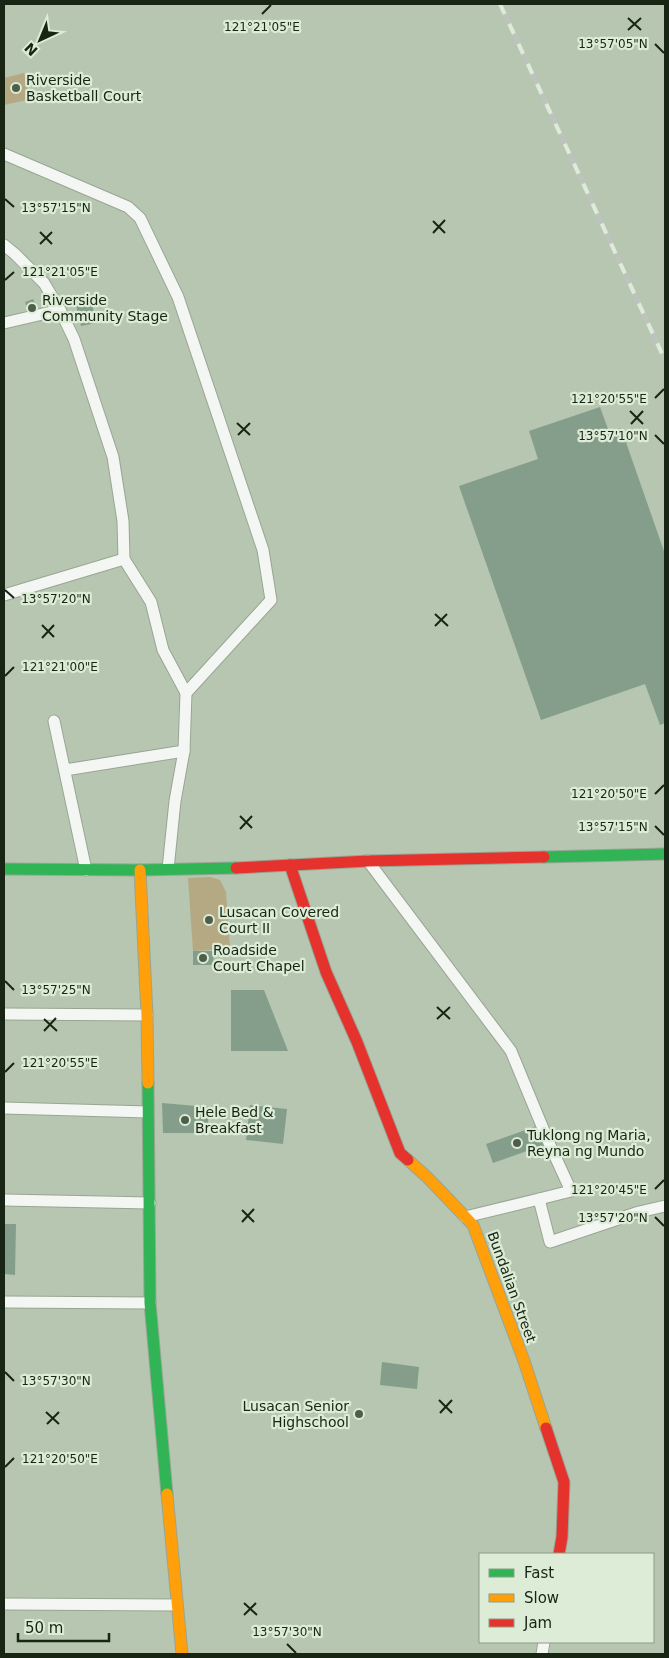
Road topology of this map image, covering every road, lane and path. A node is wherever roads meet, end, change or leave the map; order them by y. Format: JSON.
{"nodes":[{"id":1,"x":4,"y":154,"type":"edge"},
{"id":2,"x":4,"y":245,"type":"edge"},
{"id":3,"x":60,"y":310,"type":"junction"},
{"id":4,"x":4,"y":323,"type":"edge"},
{"id":5,"x":124,"y":559,"type":"junction"},
{"id":6,"x":4,"y":595,"type":"edge"},
{"id":7,"x":186,"y":693,"type":"junction"},
{"id":8,"x":54,"y":721,"type":"dead end"},
{"id":9,"x":184,"y":751,"type":"junction"},
{"id":10,"x":65,"y":770,"type":"junction"},
{"id":11,"x":665,"y":854,"type":"edge"},
{"id":12,"x":368,"y":861,"type":"junction"},
{"id":13,"x":290,"y":865,"type":"junction"},
{"id":14,"x":4,"y":869,"type":"edge"},
{"id":15,"x":168,"y":869,"type":"junction"},
{"id":16,"x":86,"y":870,"type":"junction"},
{"id":17,"x":140,"y":870,"type":"junction"},
{"id":18,"x":4,"y":1014,"type":"edge"},
{"id":19,"x":147,"y":1015,"type":"junction"},
{"id":20,"x":4,"y":1108,"type":"edge"},
{"id":21,"x":148,"y":1112,"type":"junction"},
{"id":22,"x":539,"y":1199,"type":"junction"},
{"id":23,"x":4,"y":1200,"type":"edge"},
{"id":24,"x":150,"y":1203,"type":"junction"},
{"id":25,"x":665,"y":1206,"type":"edge"},
{"id":26,"x":465,"y":1217,"type":"junction"},
{"id":27,"x":4,"y":1302,"type":"edge"},
{"id":28,"x":150,"y":1303,"type":"junction"},
{"id":29,"x":559,"y":1553,"type":"edge"},
{"id":30,"x":4,"y":1604,"type":"edge"},
{"id":31,"x":176,"y":1604,"type":"junction"},
{"id":32,"x":182,"y":1654,"type":"edge"}],
"edges":[{"from":1,"to":7,"type":"street"},
{"from":2,"to":3,"type":"street"},
{"from":3,"to":4,"type":"street"},
{"from":3,"to":5,"type":"street"},
{"from":5,"to":6,"type":"street"},
{"from":5,"to":7,"type":"street"},
{"from":7,"to":9,"type":"street"},
{"from":8,"to":10,"type":"street"},
{"from":9,"to":10,"type":"street"},
{"from":9,"to":15,"type":"street"},
{"from":10,"to":16,"type":"street"},
{"from":11,"to":12,"type":"street"},
{"from":12,"to":13,"type":"street"},
{"from":12,"to":22,"type":"street"},
{"from":13,"to":15,"type":"street"},
{"from":13,"to":26,"type":"street","name":"Bundalian Street"},
{"from":14,"to":16,"type":"street"},
{"from":15,"to":17,"type":"street"},
{"from":16,"to":17,"type":"street"},
{"from":17,"to":19,"type":"street"},
{"from":18,"to":19,"type":"street"},
{"from":19,"to":21,"type":"street"},
{"from":20,"to":21,"type":"street"},
{"from":21,"to":24,"type":"street"},
{"from":22,"to":25,"type":"street"},
{"from":22,"to":26,"type":"street"},
{"from":23,"to":24,"type":"street"},
{"from":24,"to":28,"type":"street"},
{"from":26,"to":29,"type":"street","name":"Bundalian Street"},
{"from":27,"to":28,"type":"street"},
{"from":28,"to":31,"type":"street"},
{"from":30,"to":31,"type":"street"},
{"from":31,"to":32,"type":"street"}]}
